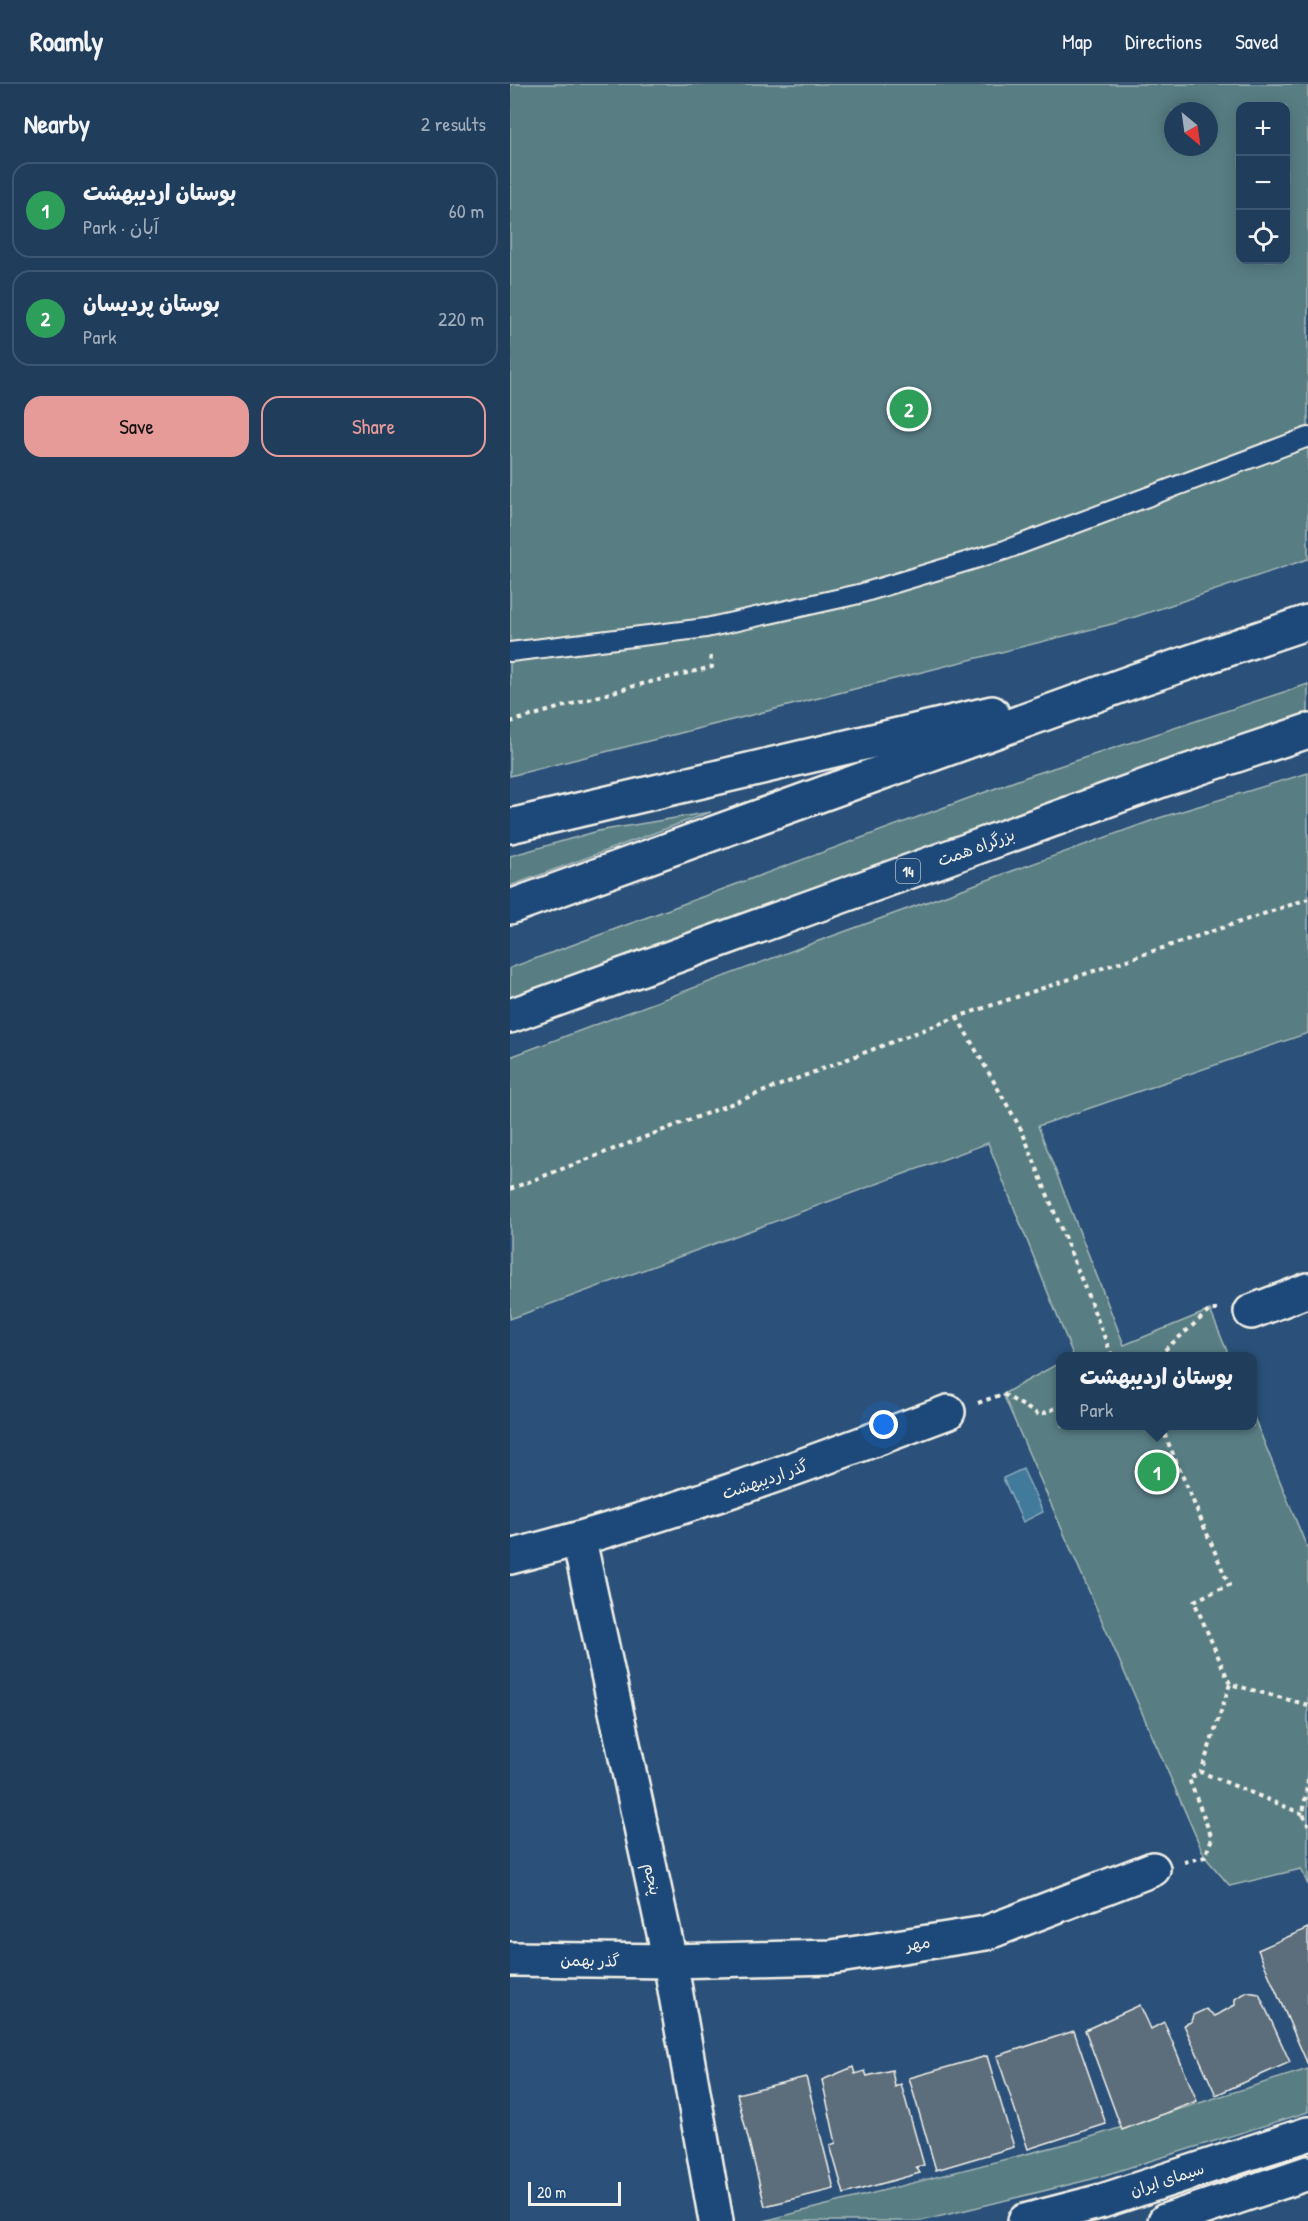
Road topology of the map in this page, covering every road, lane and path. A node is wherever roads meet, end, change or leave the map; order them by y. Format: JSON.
{"nodes":[{"id":1,"x":1308,"y":437,"type":"edge"},
{"id":2,"x":1308,"y":622,"type":"edge"},
{"id":3,"x":706,"y":628,"type":"junction"},
{"id":4,"x":510,"y":652,"type":"edge"},
{"id":5,"x":1137,"y":680,"type":"junction"},
{"id":6,"x":510,"y":722,"type":"edge"},
{"id":7,"x":1308,"y":730,"type":"edge"},
{"id":8,"x":510,"y":826,"type":"edge"},
{"id":9,"x":1308,"y":899,"type":"edge"},
{"id":10,"x":510,"y":907,"type":"edge"},
{"id":11,"x":510,"y":1016,"type":"edge"},
{"id":12,"x":957,"y":1017,"type":"junction"},
{"id":13,"x":510,"y":1189,"type":"edge"},
{"id":14,"x":1308,"y":1290,"type":"edge"},
{"id":15,"x":1210,"y":1310,"type":"dead end"},
{"id":16,"x":1251,"y":1312,"type":"dead end"},
{"id":17,"x":1110,"y":1352,"type":"edge"},
{"id":18,"x":1163,"y":1352,"type":"edge"},
{"id":19,"x":1003,"y":1394,"type":"dead end"},
{"id":20,"x":1056,"y":1408,"type":"edge"},
{"id":21,"x":948,"y":1412,"type":"dead end"},
{"id":22,"x":1163,"y":1430,"type":"edge"},
{"id":23,"x":579,"y":1540,"type":"junction"},
{"id":24,"x":510,"y":1557,"type":"edge"},
{"id":25,"x":1230,"y":1684,"type":"junction"},
{"id":26,"x":1308,"y":1706,"type":"edge"},
{"id":27,"x":1201,"y":1772,"type":"junction"},
{"id":28,"x":1308,"y":1779,"type":"edge"},
{"id":29,"x":1303,"y":1814,"type":"junction"},
{"id":30,"x":1308,"y":1825,"type":"edge"},
{"id":31,"x":1153,"y":1869,"type":"joint"},
{"id":32,"x":510,"y":1959,"type":"edge"},
{"id":33,"x":670,"y":1961,"type":"junction"},
{"id":34,"x":1308,"y":2134,"type":"edge"},
{"id":35,"x":1308,"y":2173,"type":"edge"},
{"id":36,"x":716,"y":2221,"type":"edge"},
{"id":37,"x":1025,"y":2221,"type":"edge"},
{"id":38,"x":1165,"y":2221,"type":"edge"}],
"edges":[{"from":1,"to":3,"type":"lane"},
{"from":2,"to":5,"type":"main road"},
{"from":3,"to":4,"type":"lane"},
{"from":3,"to":6,"type":"path"},
{"from":5,"to":8,"type":"main road"},
{"from":5,"to":10,"type":"main road"},
{"from":7,"to":11,"type":"main road","name":"بزرگراه همت","number":"14"},
{"from":9,"to":12,"type":"path"},
{"from":12,"to":13,"type":"path"},
{"from":12,"to":17,"type":"path"},
{"from":14,"to":16,"type":"main road"},
{"from":15,"to":18,"type":"path"},
{"from":19,"to":20,"type":"path"},
{"from":21,"to":23,"type":"main road","name":"گذر اردیبهشت"},
{"from":22,"to":25,"type":"path"},
{"from":23,"to":24,"type":"main road","name":"گذر اردیبهشت"},
{"from":23,"to":33,"type":"main road","name":"پنجم"},
{"from":25,"to":26,"type":"path"},
{"from":25,"to":27,"type":"path"},
{"from":27,"to":29,"type":"path"},
{"from":27,"to":31,"type":"path"},
{"from":28,"to":29,"type":"path"},
{"from":29,"to":30,"type":"path"},
{"from":31,"to":33,"type":"main road","name":"مهر"},
{"from":32,"to":33,"type":"main road","name":"گذر بهمن"},
{"from":33,"to":36,"type":"main road","name":"پنجم"},
{"from":34,"to":37,"type":"main road","name":"سیمای ایران"},
{"from":35,"to":38,"type":"main road"}]}
